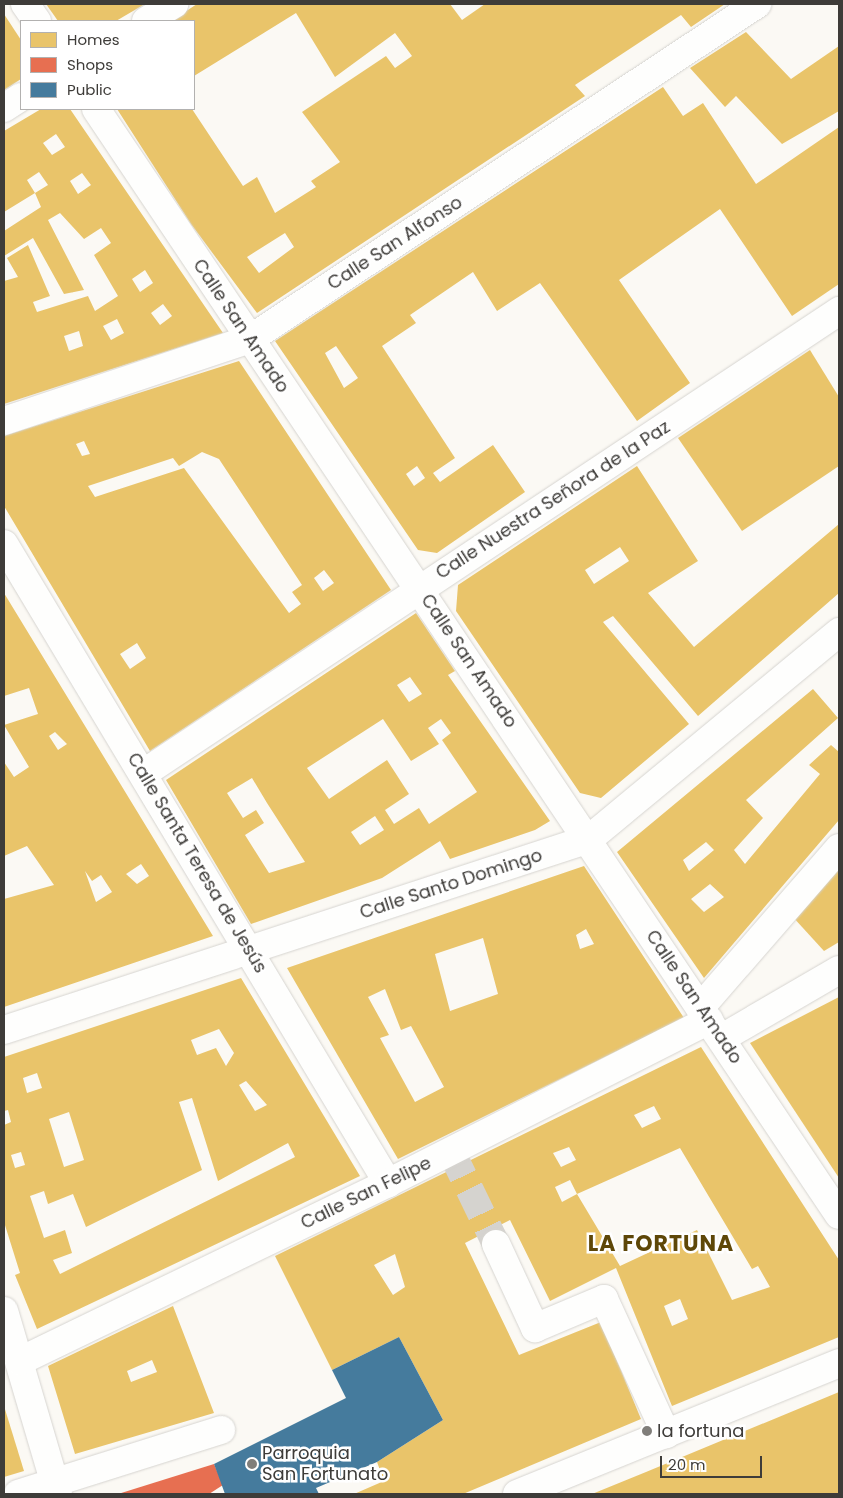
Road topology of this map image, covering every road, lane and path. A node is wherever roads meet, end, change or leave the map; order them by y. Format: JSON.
{"nodes":[{"id":1,"x":25,"y":4,"type":"edge"},
{"id":2,"x":174,"y":4,"type":"edge"},
{"id":3,"x":757,"y":4,"type":"edge"},
{"id":4,"x":36,"y":20,"type":"edge"},
{"id":5,"x":148,"y":20,"type":"edge"},
{"id":6,"x":20,"y":98,"type":"edge"},
{"id":7,"x":4,"y":108,"type":"edge"},
{"id":8,"x":97,"y":110,"type":"edge"},
{"id":9,"x":839,"y":311,"type":"edge"},
{"id":10,"x":250,"y":339,"type":"junction"},
{"id":11,"x":4,"y":421,"type":"edge"},
{"id":12,"x":4,"y":544,"type":"edge"},
{"id":13,"x":419,"y":588,"type":"junction"},
{"id":14,"x":839,"y":632,"type":"edge"},
{"id":15,"x":144,"y":773,"type":"junction"},
{"id":16,"x":589,"y":839,"type":"junction"},
{"id":17,"x":839,"y":848,"type":"edge"},
{"id":18,"x":248,"y":949,"type":"junction"},
{"id":19,"x":839,"y":970,"type":"edge"},
{"id":20,"x":710,"y":1022,"type":"junction"},
{"id":21,"x":4,"y":1030,"type":"edge"},
{"id":22,"x":388,"y":1183,"type":"junction"},
{"id":23,"x":839,"y":1215,"type":"edge"},
{"id":24,"x":496,"y":1244,"type":"tunnel mouth"},
{"id":25,"x":4,"y":1311,"type":"edge"},
{"id":26,"x":20,"y":1361,"type":"junction"},
{"id":27,"x":839,"y":1363,"type":"edge"},
{"id":28,"x":221,"y":1430,"type":"dead end"},
{"id":29,"x":666,"y":1434,"type":"junction"},
{"id":30,"x":57,"y":1489,"type":"edge"},
{"id":31,"x":18,"y":1494,"type":"edge"},
{"id":32,"x":518,"y":1494,"type":"edge"}],
"edges":[{"from":1,"to":4,"type":"street"},
{"from":2,"to":5,"type":"street"},
{"from":3,"to":10,"type":"street","name":"Calle San Alfonso"},
{"from":6,"to":7,"type":"street"},
{"from":8,"to":10,"type":"street","name":"Calle San Amado"},
{"from":9,"to":13,"type":"street","name":"Calle Nuestra Señora de la Paz"},
{"from":10,"to":11,"type":"street","name":"Calle San Alfonso"},
{"from":10,"to":13,"type":"street","name":"Calle San Amado"},
{"from":12,"to":15,"type":"street","name":"Calle Santa Teresa de Jesús"},
{"from":13,"to":15,"type":"street","name":"Calle Nuestra Señora de la Paz"},
{"from":13,"to":16,"type":"street","name":"Calle San Amado"},
{"from":14,"to":16,"type":"street","name":"Calle Santo Domingo"},
{"from":15,"to":18,"type":"street","name":"Calle Santa Teresa de Jesús"},
{"from":16,"to":18,"type":"street","name":"Calle Santo Domingo"},
{"from":16,"to":20,"type":"street","name":"Calle San Amado"},
{"from":17,"to":20,"type":"street"},
{"from":18,"to":21,"type":"street","name":"Calle Santo Domingo"},
{"from":18,"to":22,"type":"street","name":"Calle Santa Teresa de Jesús"},
{"from":19,"to":20,"type":"street","name":"Calle San Felipe"},
{"from":20,"to":22,"type":"street","name":"Calle San Felipe"},
{"from":20,"to":23,"type":"street","name":"Calle San Amado"},
{"from":22,"to":26,"type":"street","name":"Calle San Felipe"},
{"from":24,"to":29,"type":"street"},
{"from":25,"to":26,"type":"street"},
{"from":26,"to":30,"type":"street"},
{"from":27,"to":29,"type":"street"},
{"from":28,"to":30,"type":"street"},
{"from":29,"to":32,"type":"street"},
{"from":30,"to":31,"type":"street"}]}
